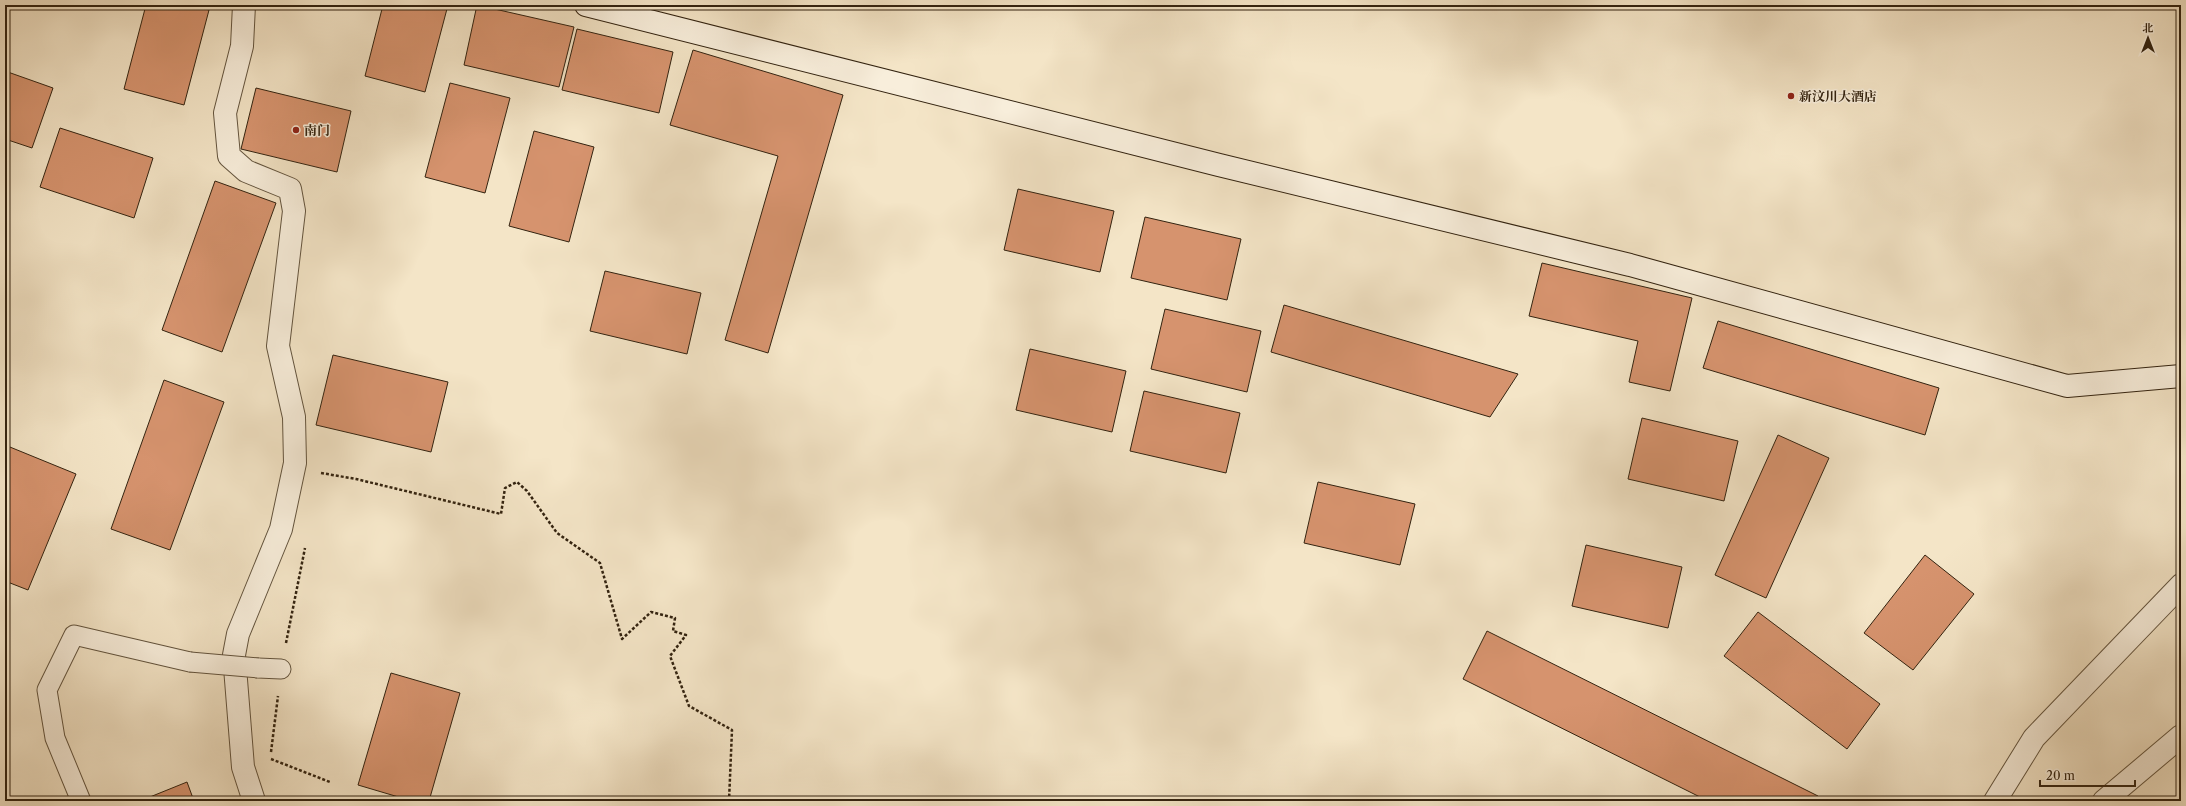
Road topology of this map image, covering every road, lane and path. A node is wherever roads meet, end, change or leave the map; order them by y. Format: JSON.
{"nodes":[{"id":1,"x":244,"y":5,"type":"edge"},
{"id":2,"x":586,"y":5,"type":"edge"},
{"id":3,"x":2181,"y":376,"type":"edge"},
{"id":4,"x":319,"y":481,"type":"dead end"},
{"id":5,"x":306,"y":541,"type":"dead end"},
{"id":6,"x":2181,"y":585,"type":"edge"},
{"id":7,"x":280,"y":669,"type":"junction"},
{"id":8,"x":2181,"y":736,"type":"edge"},
{"id":9,"x":330,"y":782,"type":"dead end"},
{"id":10,"x":81,"y":801,"type":"edge"},
{"id":11,"x":254,"y":801,"type":"edge"},
{"id":12,"x":729,"y":801,"type":"edge"},
{"id":13,"x":1995,"y":801,"type":"edge"},
{"id":14,"x":2104,"y":801,"type":"edge"}],
"edges":[{"from":1,"to":11,"type":"street"},
{"from":2,"to":3,"type":"street"},
{"from":4,"to":12,"type":"path"},
{"from":5,"to":7,"type":"path"},
{"from":6,"to":13,"type":"street"},
{"from":7,"to":9,"type":"path"},
{"from":7,"to":10,"type":"lane","bridge":true},
{"from":8,"to":14,"type":"street"}]}
